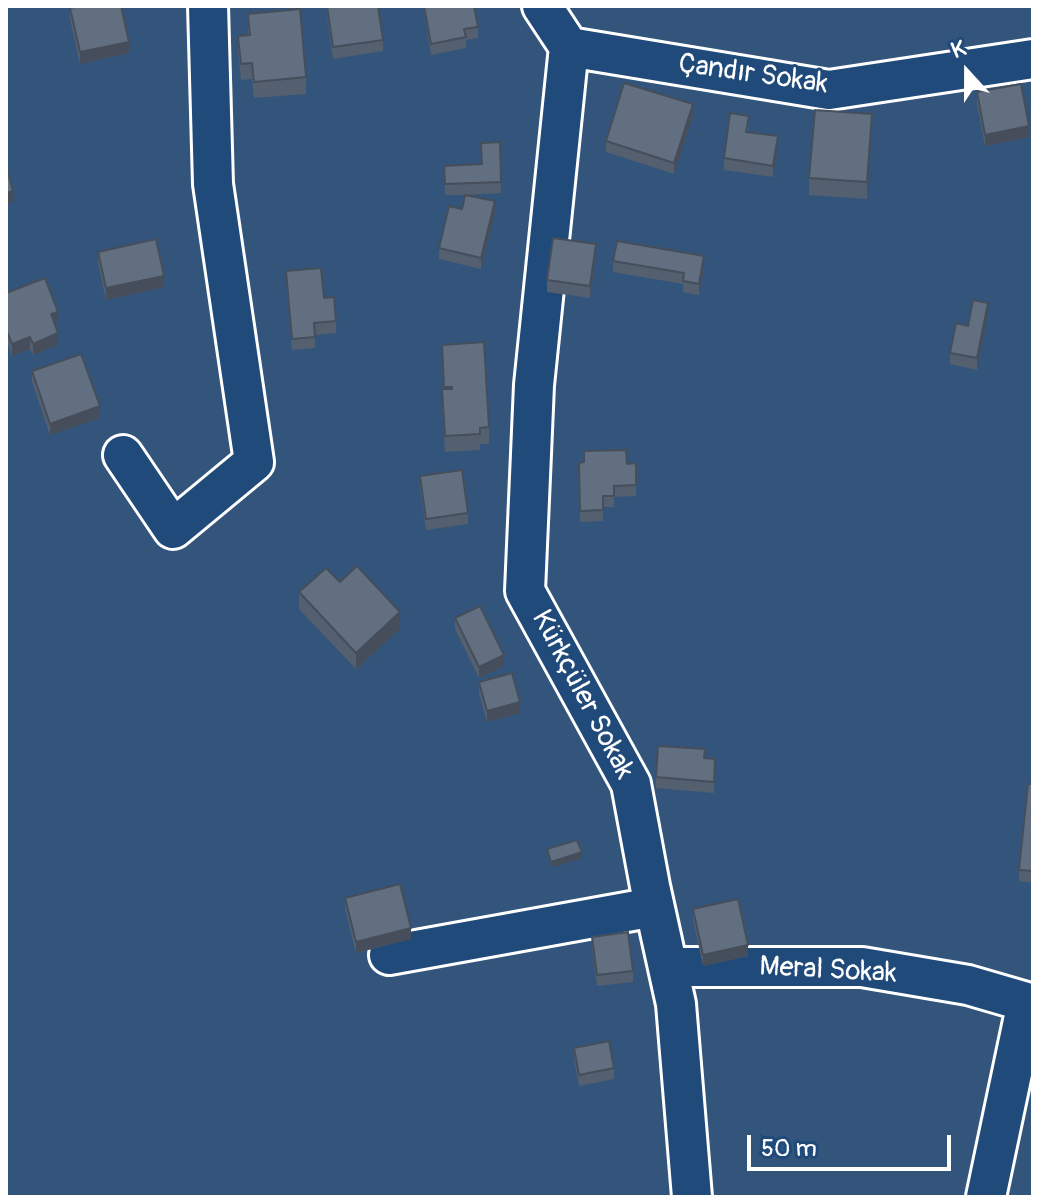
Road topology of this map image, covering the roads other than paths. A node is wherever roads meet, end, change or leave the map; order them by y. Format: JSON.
{"nodes":[{"id":1,"x":208,"y":6,"type":"edge"},
{"id":2,"x":542,"y":6,"type":"edge"},
{"id":3,"x":569,"y":47,"type":"junction"},
{"id":4,"x":1033,"y":59,"type":"edge"},
{"id":5,"x":123,"y":455,"type":"dead end"},
{"id":6,"x":654,"y":907,"type":"junction"},
{"id":7,"x":389,"y":955,"type":"dead end"},
{"id":8,"x":668,"y":967,"type":"junction"},
{"id":9,"x":1030,"y":1003,"type":"edge"},
{"id":10,"x":692,"y":1197,"type":"edge"},
{"id":11,"x":986,"y":1197,"type":"edge"}],
"edges":[{"from":1,"to":5,"type":"street"},
{"from":2,"to":3,"type":"street"},
{"from":3,"to":4,"type":"street","name":"Çandır Sokak"},
{"from":3,"to":6,"type":"street","name":"Kürkçüler Sokak"},
{"from":6,"to":7,"type":"street"},
{"from":6,"to":8,"type":"street","name":"Kürkçüler Sokak"},
{"from":8,"to":9,"type":"street","name":"Meral Sokak"},
{"from":8,"to":10,"type":"street","name":"Kürkçüler Sokak"},
{"from":9,"to":11,"type":"street"}]}
